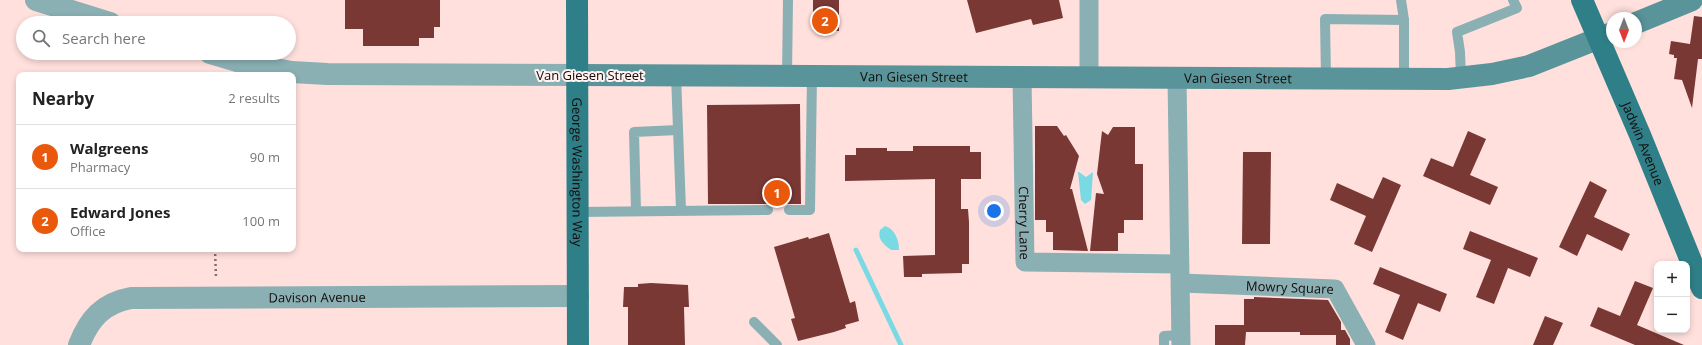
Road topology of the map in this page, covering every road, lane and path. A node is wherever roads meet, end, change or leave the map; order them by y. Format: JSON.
{"nodes":[{"id":1,"x":36,"y":0,"type":"edge"},
{"id":2,"x":577,"y":0,"type":"edge"},
{"id":3,"x":788,"y":0,"type":"edge"},
{"id":4,"x":1089,"y":0,"type":"edge"},
{"id":5,"x":1401,"y":0,"type":"edge"},
{"id":6,"x":1513,"y":0,"type":"edge"},
{"id":7,"x":1582,"y":0,"type":"edge"},
{"id":8,"x":1692,"y":0,"type":"edge"},
{"id":9,"x":87,"y":16,"type":"edge"},
{"id":10,"x":1404,"y":20,"type":"junction"},
{"id":11,"x":1642,"y":21,"type":"edge"},
{"id":12,"x":1606,"y":36,"type":"edge"},
{"id":13,"x":1611,"y":48,"type":"edge"},
{"id":14,"x":234,"y":60,"type":"edge"},
{"id":15,"x":292,"y":72,"type":"edge"},
{"id":16,"x":296,"y":72,"type":"edge"},
{"id":17,"x":576,"y":75,"type":"junction"},
{"id":18,"x":676,"y":75,"type":"junction"},
{"id":19,"x":787,"y":76,"type":"junction"},
{"id":20,"x":812,"y":76,"type":"junction"},
{"id":21,"x":1089,"y":76,"type":"junction"},
{"id":22,"x":1022,"y":77,"type":"junction"},
{"id":23,"x":1177,"y":78,"type":"junction"},
{"id":24,"x":1326,"y":78,"type":"junction"},
{"id":25,"x":1404,"y":78,"type":"junction"},
{"id":26,"x":1461,"y":78,"type":"junction"},
{"id":27,"x":678,"y":130,"type":"junction"},
{"id":28,"x":681,"y":210,"type":"junction"},
{"id":29,"x":768,"y":210,"type":"dead end"},
{"id":30,"x":789,"y":210,"type":"dead end"},
{"id":31,"x":636,"y":211,"type":"junction"},
{"id":32,"x":577,"y":212,"type":"junction"},
{"id":33,"x":215,"y":252,"type":"edge"},
{"id":34,"x":1179,"y":264,"type":"junction"},
{"id":35,"x":216,"y":283,"type":"dead end"},
{"id":36,"x":1181,"y":283,"type":"junction"},
{"id":37,"x":1702,"y":288,"type":"edge"},
{"id":38,"x":578,"y":296,"type":"junction"},
{"id":39,"x":754,"y":322,"type":"dead end"},
{"id":40,"x":1181,"y":340,"type":"edge"},
{"id":41,"x":79,"y":345,"type":"edge"},
{"id":42,"x":578,"y":345,"type":"edge"},
{"id":43,"x":777,"y":345,"type":"edge"},
{"id":44,"x":1164,"y":345,"type":"edge"},
{"id":45,"x":1366,"y":345,"type":"edge"}],
"edges":[{"from":1,"to":9,"type":"street"},
{"from":2,"to":17,"type":"main road","name":"George Washington Way"},
{"from":3,"to":19,"type":"lane"},
{"from":4,"to":21,"type":"street"},
{"from":5,"to":10,"type":"lane"},
{"from":6,"to":26,"type":"lane"},
{"from":7,"to":12,"type":"main road","name":"Jadwin Avenue"},
{"from":8,"to":11,"type":"main road"},
{"from":10,"to":24,"type":"lane"},
{"from":10,"to":25,"type":"lane"},
{"from":12,"to":26,"type":"main road","name":"Van Giesen Street"},
{"from":13,"to":37,"type":"main road","name":"Jadwin Avenue"},
{"from":14,"to":15,"type":"street","name":"Van Giesen Street"},
{"from":16,"to":17,"type":"street","name":"Van Giesen Street"},
{"from":17,"to":18,"type":"main road","name":"Van Giesen Street"},
{"from":17,"to":32,"type":"main road","name":"George Washington Way"},
{"from":18,"to":19,"type":"main road","name":"Van Giesen Street"},
{"from":18,"to":27,"type":"lane"},
{"from":19,"to":20,"type":"main road","name":"Van Giesen Street"},
{"from":20,"to":22,"type":"main road","name":"Van Giesen Street"},
{"from":20,"to":30,"type":"lane"},
{"from":21,"to":22,"type":"main road","name":"Van Giesen Street"},
{"from":21,"to":23,"type":"main road","name":"Van Giesen Street"},
{"from":22,"to":34,"type":"street","name":"Cherry Lane"},
{"from":23,"to":24,"type":"main road","name":"Van Giesen Street"},
{"from":23,"to":34,"type":"street"},
{"from":24,"to":25,"type":"main road","name":"Van Giesen Street"},
{"from":25,"to":26,"type":"main road","name":"Van Giesen Street"},
{"from":27,"to":28,"type":"lane"},
{"from":27,"to":31,"type":"lane"},
{"from":28,"to":29,"type":"lane"},
{"from":28,"to":31,"type":"lane"},
{"from":31,"to":32,"type":"lane"},
{"from":32,"to":38,"type":"main road","name":"George Washington Way"},
{"from":33,"to":35,"type":"path"},
{"from":34,"to":36,"type":"street"},
{"from":36,"to":40,"type":"street"},
{"from":36,"to":45,"type":"street","name":"Mowry Square"},
{"from":38,"to":41,"type":"street","name":"Davison Avenue"},
{"from":38,"to":42,"type":"main road","name":"George Washington Way"},
{"from":39,"to":43,"type":"lane"},
{"from":40,"to":44,"type":"lane"}]}
